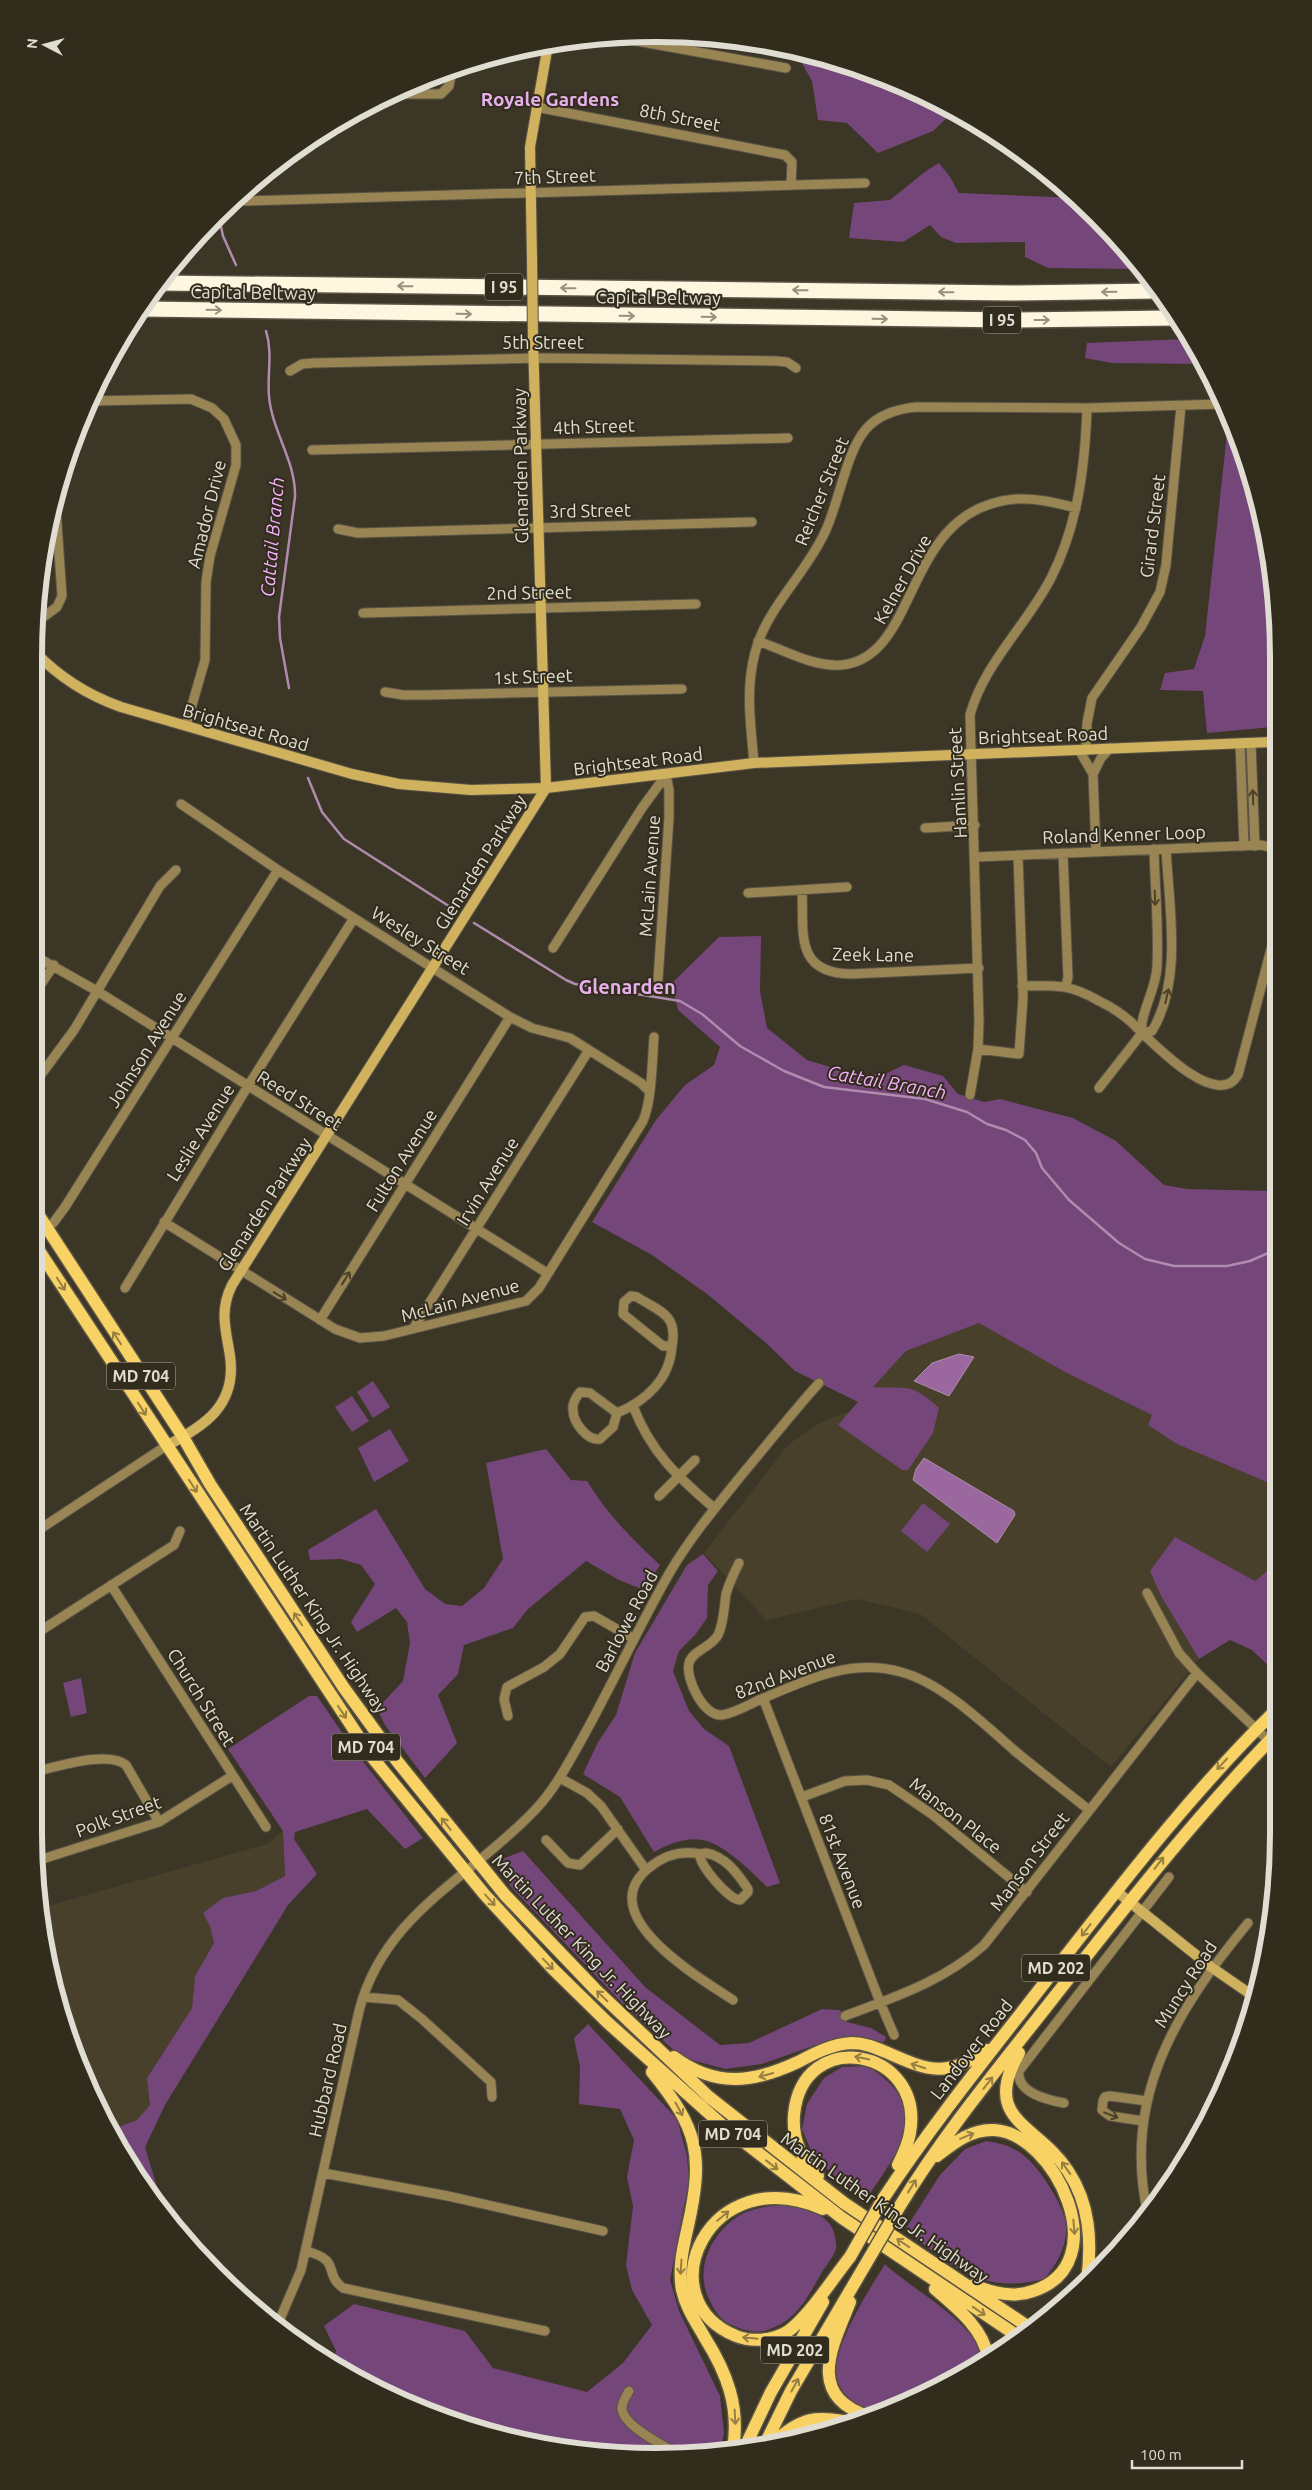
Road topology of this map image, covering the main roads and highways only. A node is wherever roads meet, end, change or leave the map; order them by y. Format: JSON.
{"nodes":[{"id":1,"x":169,"y":283,"type":"edge"},
{"id":2,"x":1149,"y":291,"type":"edge"},
{"id":3,"x":150,"y":309,"type":"edge"},
{"id":4,"x":1168,"y":318,"type":"edge"},
{"id":5,"x":42,"y":1221,"type":"edge"},
{"id":6,"x":42,"y":1253,"type":"edge"},
{"id":7,"x":326,"y":1660,"type":"junction"},
{"id":8,"x":315,"y":1671,"type":"junction"},
{"id":9,"x":1270,"y":1716,"type":"edge"},
{"id":10,"x":1270,"y":1741,"type":"edge"},
{"id":11,"x":1041,"y":2014,"type":"junction"},
{"id":12,"x":637,"y":2030,"type":"junction"},
{"id":13,"x":628,"y":2043,"type":"junction"},
{"id":14,"x":996,"y":2045,"type":"junction"},
{"id":15,"x":927,"y":2163,"type":"junction"},
{"id":16,"x":883,"y":2199,"type":"junction"},
{"id":17,"x":844,"y":2202,"type":"junction"},
{"id":18,"x":842,"y":2218,"type":"junction"},
{"id":19,"x":895,"y":2254,"type":"junction"},
{"id":20,"x":850,"y":2256,"type":"junction"},
{"id":21,"x":864,"y":2268,"type":"junction"},
{"id":22,"x":1088,"y":2270,"type":"edge"},
{"id":23,"x":943,"y":2271,"type":"junction"},
{"id":24,"x":1024,"y":2324,"type":"edge"},
{"id":25,"x":1013,"y":2333,"type":"edge"},
{"id":26,"x":986,"y":2351,"type":"edge"},
{"id":27,"x":860,"y":2413,"type":"edge"},
{"id":28,"x":837,"y":2420,"type":"edge"},
{"id":29,"x":783,"y":2434,"type":"edge"},
{"id":30,"x":768,"y":2437,"type":"edge"},
{"id":31,"x":748,"y":2440,"type":"edge"},
{"id":32,"x":733,"y":2442,"type":"edge"}],
"edges":[{"from":2,"to":1,"type":"highway","name":"Capital Beltway","number":"I 95","one_way":true},
{"from":3,"to":4,"type":"highway","name":"Capital Beltway","number":"I 95","one_way":true},
{"from":7,"to":5,"type":"main road","name":"Martin Luther King Jr. Highway","number":"MD 704","one_way":true},
{"from":6,"to":8,"type":"main road","name":"Martin Luther King Jr. Highway","number":"MD 704","one_way":true},
{"from":7,"to":8,"type":"main road"},
{"from":12,"to":7,"type":"main road","name":"Martin Luther King Jr. Highway","number":"MD 704","one_way":true},
{"from":8,"to":13,"type":"main road","name":"Martin Luther King Jr. Highway","number":"MD 704","one_way":true},
{"from":9,"to":14,"type":"main road","name":"Landover Road","number":"MD 202","one_way":true},
{"from":11,"to":10,"type":"main road","name":"Landover Road","number":"MD 202","one_way":true},
{"from":15,"to":11,"type":"main road","name":"Landover Road","number":"MD 202","one_way":true},
{"from":22,"to":11,"type":"main road","one_way":true},
{"from":14,"to":12,"type":"main road","one_way":true},
{"from":12,"to":17,"type":"main road","name":"Martin Luther King Jr. Highway","number":"MD 704"},
{"from":13,"to":18,"type":"main road","name":"Martin Luther King Jr. Highway","number":"MD 704","one_way":true},
{"from":13,"to":32,"type":"main road","one_way":true},
{"from":14,"to":16,"type":"main road","name":"Landover Road","number":"MD 202"},
{"from":21,"to":15,"type":"main road","name":"Landover Road","number":"MD 202","one_way":true,"bridge":true},
{"from":15,"to":23,"type":"main road","one_way":true},
{"from":16,"to":17,"type":"main road","one_way":true},
{"from":16,"to":20,"type":"main road","name":"Landover Road","number":"MD 202","bridge":true},
{"from":23,"to":17,"type":"main road","name":"Martin Luther King Jr. Highway","number":"MD 704","one_way":true},
{"from":18,"to":19,"type":"main road","name":"Martin Luther King Jr. Highway","number":"MD 704"},
{"from":20,"to":18,"type":"main road","one_way":true},
{"from":19,"to":25,"type":"main road","name":"Martin Luther King Jr. Highway","number":"MD 704","one_way":true},
{"from":19,"to":26,"type":"main road"},
{"from":20,"to":31,"type":"main road","name":"Landover Road","number":"MD 202"},
{"from":21,"to":27,"type":"main road"},
{"from":30,"to":21,"type":"main road","name":"Landover Road","number":"MD 202","one_way":true},
{"from":23,"to":24,"type":"main road","name":"Martin Luther King Jr. Highway","number":"MD 704"},
{"from":28,"to":29,"type":"main road"}]}
